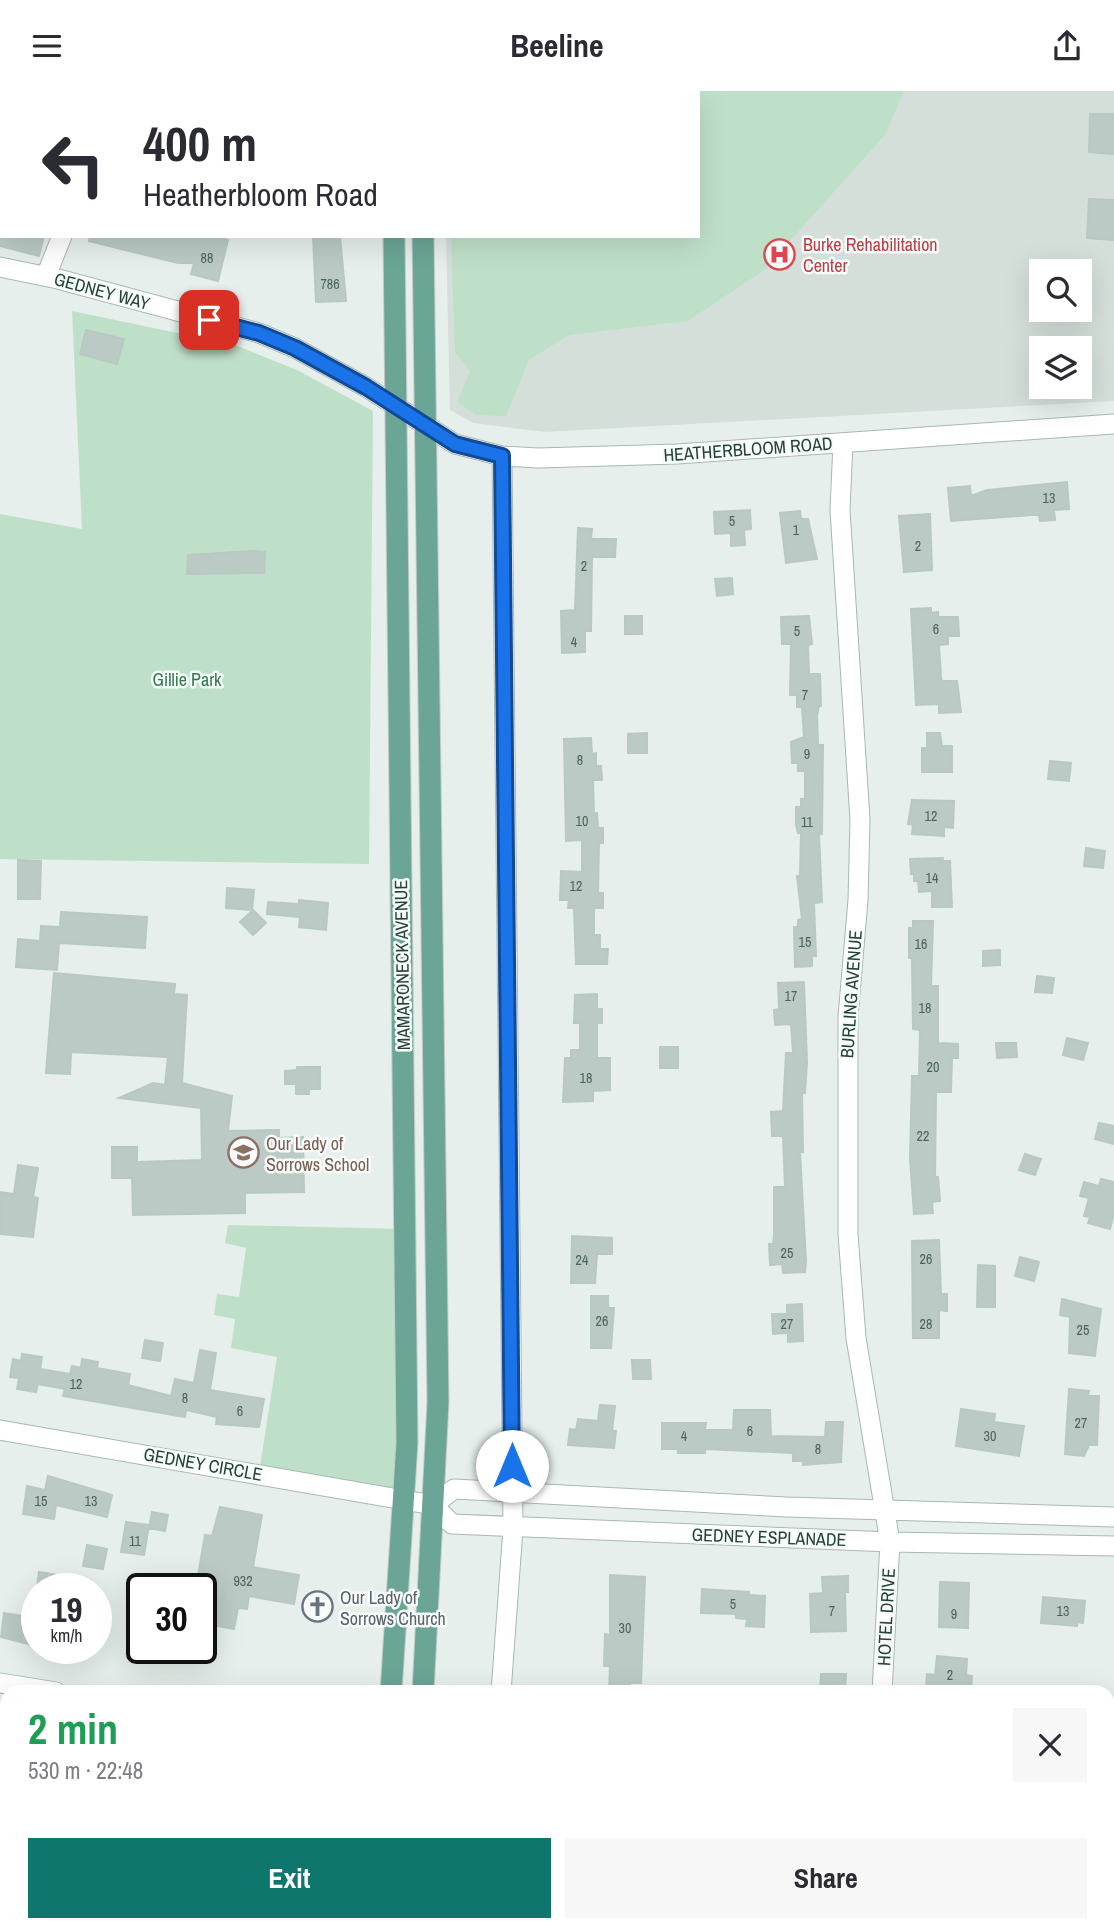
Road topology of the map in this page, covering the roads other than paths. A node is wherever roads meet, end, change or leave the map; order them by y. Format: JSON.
{"nodes":[{"id":1,"x":61,"y":238,"type":"edge"},
{"id":2,"x":394,"y":238,"type":"edge"},
{"id":3,"x":423,"y":238,"type":"edge"},
{"id":4,"x":0,"y":267,"type":"edge"},
{"id":5,"x":46,"y":276,"type":"junction"},
{"id":6,"x":394,"y":404,"type":"junction"},
{"id":7,"x":425,"y":424,"type":"junction"},
{"id":8,"x":1114,"y":424,"type":"edge"},
{"id":9,"x":843,"y":443,"type":"junction"},
{"id":10,"x":502,"y":456,"type":"junction"},
{"id":11,"x":0,"y":1430,"type":"edge"},
{"id":12,"x":512,"y":1493,"type":"junction"},
{"id":13,"x":406,"y":1499,"type":"junction"},
{"id":14,"x":433,"y":1505,"type":"junction"},
{"id":15,"x":884,"y":1511,"type":"junction"},
{"id":16,"x":1114,"y":1517,"type":"edge"},
{"id":17,"x":513,"y":1529,"type":"junction"},
{"id":18,"x":890,"y":1542,"type":"junction"},
{"id":19,"x":1114,"y":1546,"type":"edge"},
{"id":20,"x":392,"y":1685,"type":"edge"},
{"id":21,"x":423,"y":1685,"type":"edge"},
{"id":22,"x":502,"y":1685,"type":"edge"},
{"id":23,"x":882,"y":1685,"type":"edge"}],
"edges":[{"from":1,"to":5,"type":"street"},
{"from":2,"to":6,"type":"main road","name":"MAMARONECK AVENUE"},
{"from":3,"to":7,"type":"main road","name":"MAMARONECK AVENUE"},
{"from":4,"to":5,"type":"street","name":"GEDNEY WAY"},
{"from":5,"to":6,"type":"street","name":"GEDNEY WAY"},
{"from":6,"to":7,"type":"street","name":"HEATHERBLOOM ROAD"},
{"from":6,"to":13,"type":"main road","name":"MAMARONECK AVENUE"},
{"from":7,"to":10,"type":"street","name":"HEATHERBLOOM ROAD"},
{"from":7,"to":14,"type":"main road","name":"MAMARONECK AVENUE"},
{"from":8,"to":9,"type":"street","name":"HEATHERBLOOM ROAD"},
{"from":9,"to":10,"type":"street","name":"HEATHERBLOOM ROAD"},
{"from":9,"to":15,"type":"street","name":"BURLING AVENUE"},
{"from":10,"to":12,"type":"street"},
{"from":11,"to":13,"type":"street","name":"GEDNEY CIRCLE"},
{"from":12,"to":14,"type":"street","name":"GEDNEY ESPLANADE"},
{"from":12,"to":15,"type":"street","name":"GEDNEY ESPLANADE"},
{"from":12,"to":17,"type":"street"},
{"from":13,"to":14,"type":"street","name":"GEDNEY ESPLANADE"},
{"from":13,"to":20,"type":"main road","name":"MAMARONECK AVENUE"},
{"from":14,"to":17,"type":"street","name":"GEDNEY ESPLANADE"},
{"from":14,"to":21,"type":"main road","name":"MAMARONECK AVENUE"},
{"from":15,"to":16,"type":"street","name":"GEDNEY ESPLANADE"},
{"from":15,"to":18,"type":"street","name":"BURLING AVENUE"},
{"from":17,"to":18,"type":"street","name":"GEDNEY ESPLANADE"},
{"from":17,"to":22,"type":"street"},
{"from":18,"to":19,"type":"street","name":"GEDNEY ESPLANADE"},
{"from":18,"to":23,"type":"street","name":"HOTEL DRIVE"}]}
